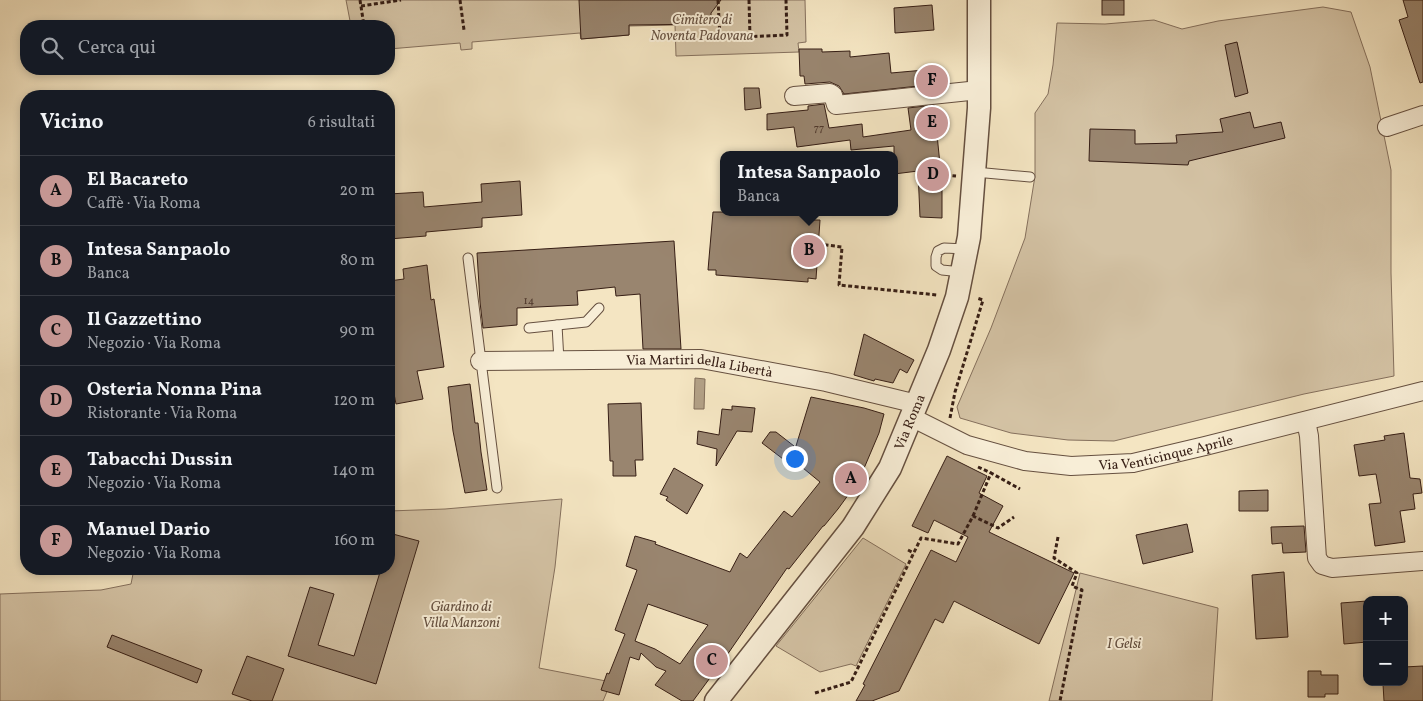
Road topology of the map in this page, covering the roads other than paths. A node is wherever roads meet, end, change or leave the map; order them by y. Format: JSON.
{"nodes":[{"id":1,"x":979,"y":0,"type":"edge"},
{"id":2,"x":979,"y":90,"type":"junction"},
{"id":3,"x":794,"y":96,"type":"dead end"},
{"id":4,"x":1423,"y":115,"type":"edge"},
{"id":5,"x":1387,"y":126,"type":"dead end"},
{"id":6,"x":975,"y":172,"type":"junction"},
{"id":7,"x":1030,"y":177,"type":"dead end"},
{"id":8,"x":468,"y":258,"type":"dead end"},
{"id":9,"x":599,"y":308,"type":"dead end"},
{"id":10,"x":558,"y":324,"type":"junction"},
{"id":11,"x":529,"y":328,"type":"dead end"},
{"id":12,"x":559,"y":360,"type":"junction"},
{"id":13,"x":480,"y":362,"type":"junction"},
{"id":14,"x":1423,"y":391,"type":"edge"},
{"id":15,"x":914,"y":410,"type":"junction"},
{"id":16,"x":1306,"y":421,"type":"junction"},
{"id":17,"x":496,"y":488,"type":"dead end"},
{"id":18,"x":1423,"y":561,"type":"edge"},
{"id":19,"x":716,"y":701,"type":"edge"}],
"edges":[{"from":1,"to":2,"type":"street","name":"Via Roma"},
{"from":2,"to":3,"type":"street"},
{"from":2,"to":6,"type":"street","name":"Via Roma"},
{"from":4,"to":5,"type":"street"},
{"from":6,"to":7,"type":"lane"},
{"from":6,"to":15,"type":"street","name":"Via Roma"},
{"from":8,"to":13,"type":"lane"},
{"from":9,"to":10,"type":"lane"},
{"from":10,"to":11,"type":"lane"},
{"from":10,"to":12,"type":"lane"},
{"from":12,"to":13,"type":"street","name":"Via Martiri della Libertà"},
{"from":12,"to":15,"type":"street","name":"Via Martiri della Libertà"},
{"from":13,"to":17,"type":"lane"},
{"from":14,"to":16,"type":"street","name":"Via Venticinque Aprile"},
{"from":15,"to":16,"type":"street","name":"Via Venticinque Aprile"},
{"from":15,"to":19,"type":"street","name":"Via Roma"},
{"from":16,"to":18,"type":"street"}]}
